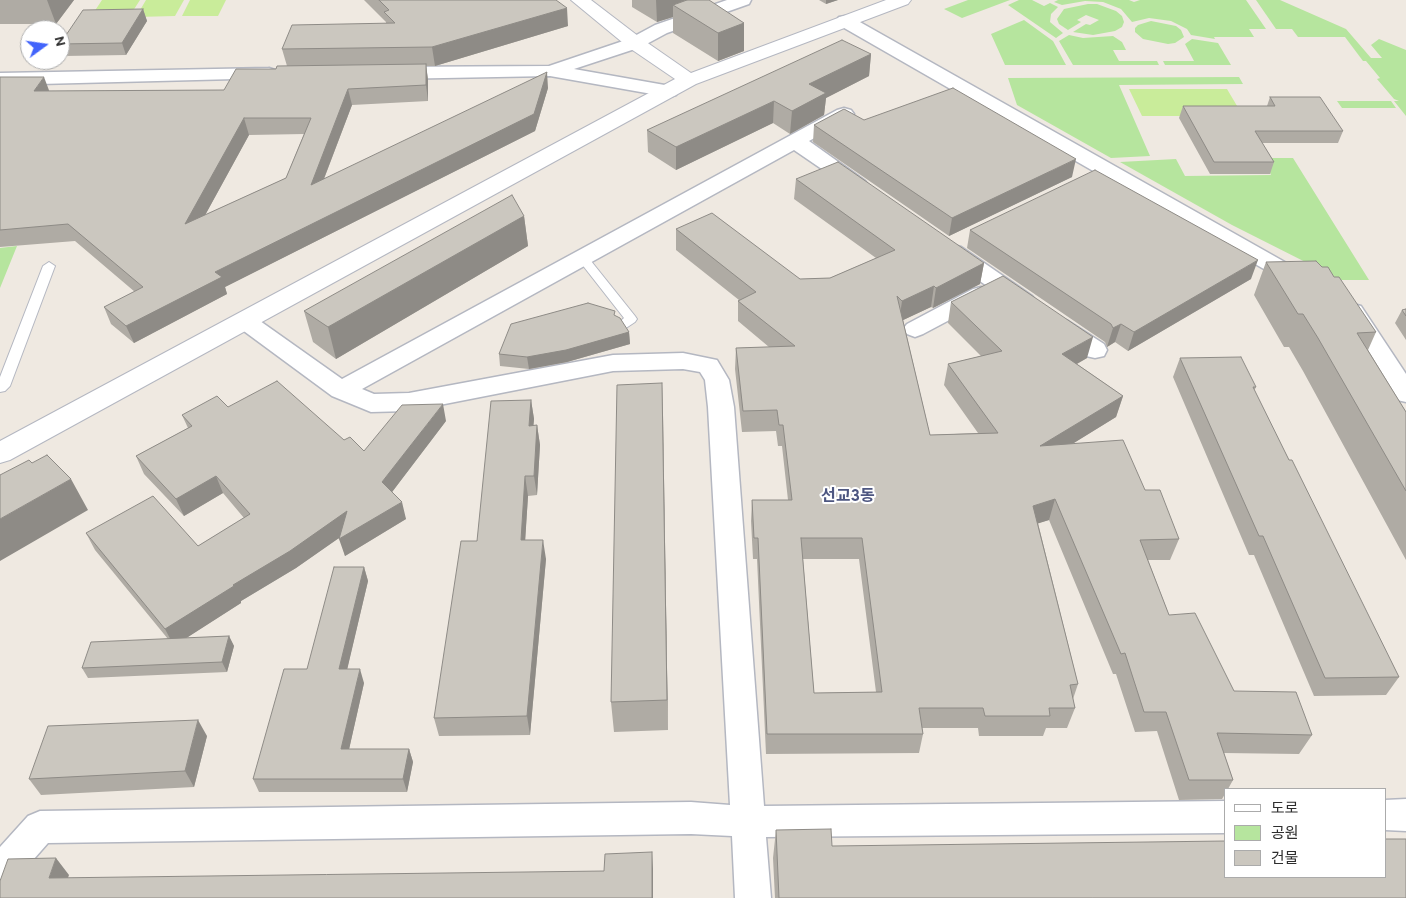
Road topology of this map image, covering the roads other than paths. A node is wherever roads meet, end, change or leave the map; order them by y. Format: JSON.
{"nodes":[{"id":1,"x":580,"y":0,"type":"edge"},
{"id":2,"x":743,"y":0,"type":"edge"},
{"id":3,"x":902,"y":0,"type":"edge"},
{"id":4,"x":845,"y":21,"type":"junction"},
{"id":5,"x":635,"y":43,"type":"junction"},
{"id":6,"x":550,"y":71,"type":"junction"},
{"id":7,"x":371,"y":73,"type":"edge"},
{"id":8,"x":282,"y":74,"type":"edge"},
{"id":9,"x":0,"y":79,"type":"edge"},
{"id":10,"x":679,"y":85,"type":"junction"},
{"id":11,"x":849,"y":112,"type":"edge"},
{"id":12,"x":795,"y":141,"type":"junction"},
{"id":13,"x":875,"y":197,"type":"edge"},
{"id":14,"x":951,"y":243,"type":"edge"},
{"id":15,"x":583,"y":258,"type":"junction"},
{"id":16,"x":49,"y":266,"type":"dead end"},
{"id":17,"x":999,"y":285,"type":"junction"},
{"id":18,"x":245,"y":321,"type":"junction"},
{"id":19,"x":622,"y":325,"type":"edge"},
{"id":20,"x":915,"y":328,"type":"dead end"},
{"id":21,"x":1095,"y":350,"type":"edge"},
{"id":22,"x":0,"y":388,"type":"edge"},
{"id":23,"x":341,"y":390,"type":"junction"},
{"id":24,"x":1406,"y":394,"type":"edge"},
{"id":25,"x":0,"y":453,"type":"edge"},
{"id":26,"x":1406,"y":815,"type":"edge"},
{"id":27,"x":1386,"y":816,"type":"edge"},
{"id":28,"x":1224,"y":817,"type":"edge"},
{"id":29,"x":748,"y":822,"type":"junction"},
{"id":30,"x":0,"y":872,"type":"edge"},
{"id":31,"x":753,"y":898,"type":"edge"}],
"edges":[{"from":1,"to":5,"type":"main road"},
{"from":2,"to":5,"type":"street"},
{"from":3,"to":4,"type":"main road"},
{"from":4,"to":10,"type":"main road"},
{"from":4,"to":24,"type":"street"},
{"from":5,"to":6,"type":"street"},
{"from":5,"to":10,"type":"main road"},
{"from":6,"to":7,"type":"street"},
{"from":6,"to":10,"type":"street"},
{"from":8,"to":9,"type":"street"},
{"from":10,"to":18,"type":"main road"},
{"from":11,"to":12,"type":"street"},
{"from":12,"to":13,"type":"street"},
{"from":12,"to":15,"type":"street"},
{"from":14,"to":17,"type":"street"},
{"from":15,"to":19,"type":"lane"},
{"from":15,"to":23,"type":"street"},
{"from":16,"to":22,"type":"lane"},
{"from":17,"to":20,"type":"street"},
{"from":17,"to":21,"type":"street"},
{"from":18,"to":23,"type":"street"},
{"from":18,"to":25,"type":"main road"},
{"from":23,"to":29,"type":"street"},
{"from":26,"to":27,"type":"street"},
{"from":28,"to":29,"type":"street"},
{"from":29,"to":30,"type":"street"},
{"from":29,"to":31,"type":"street"}]}
